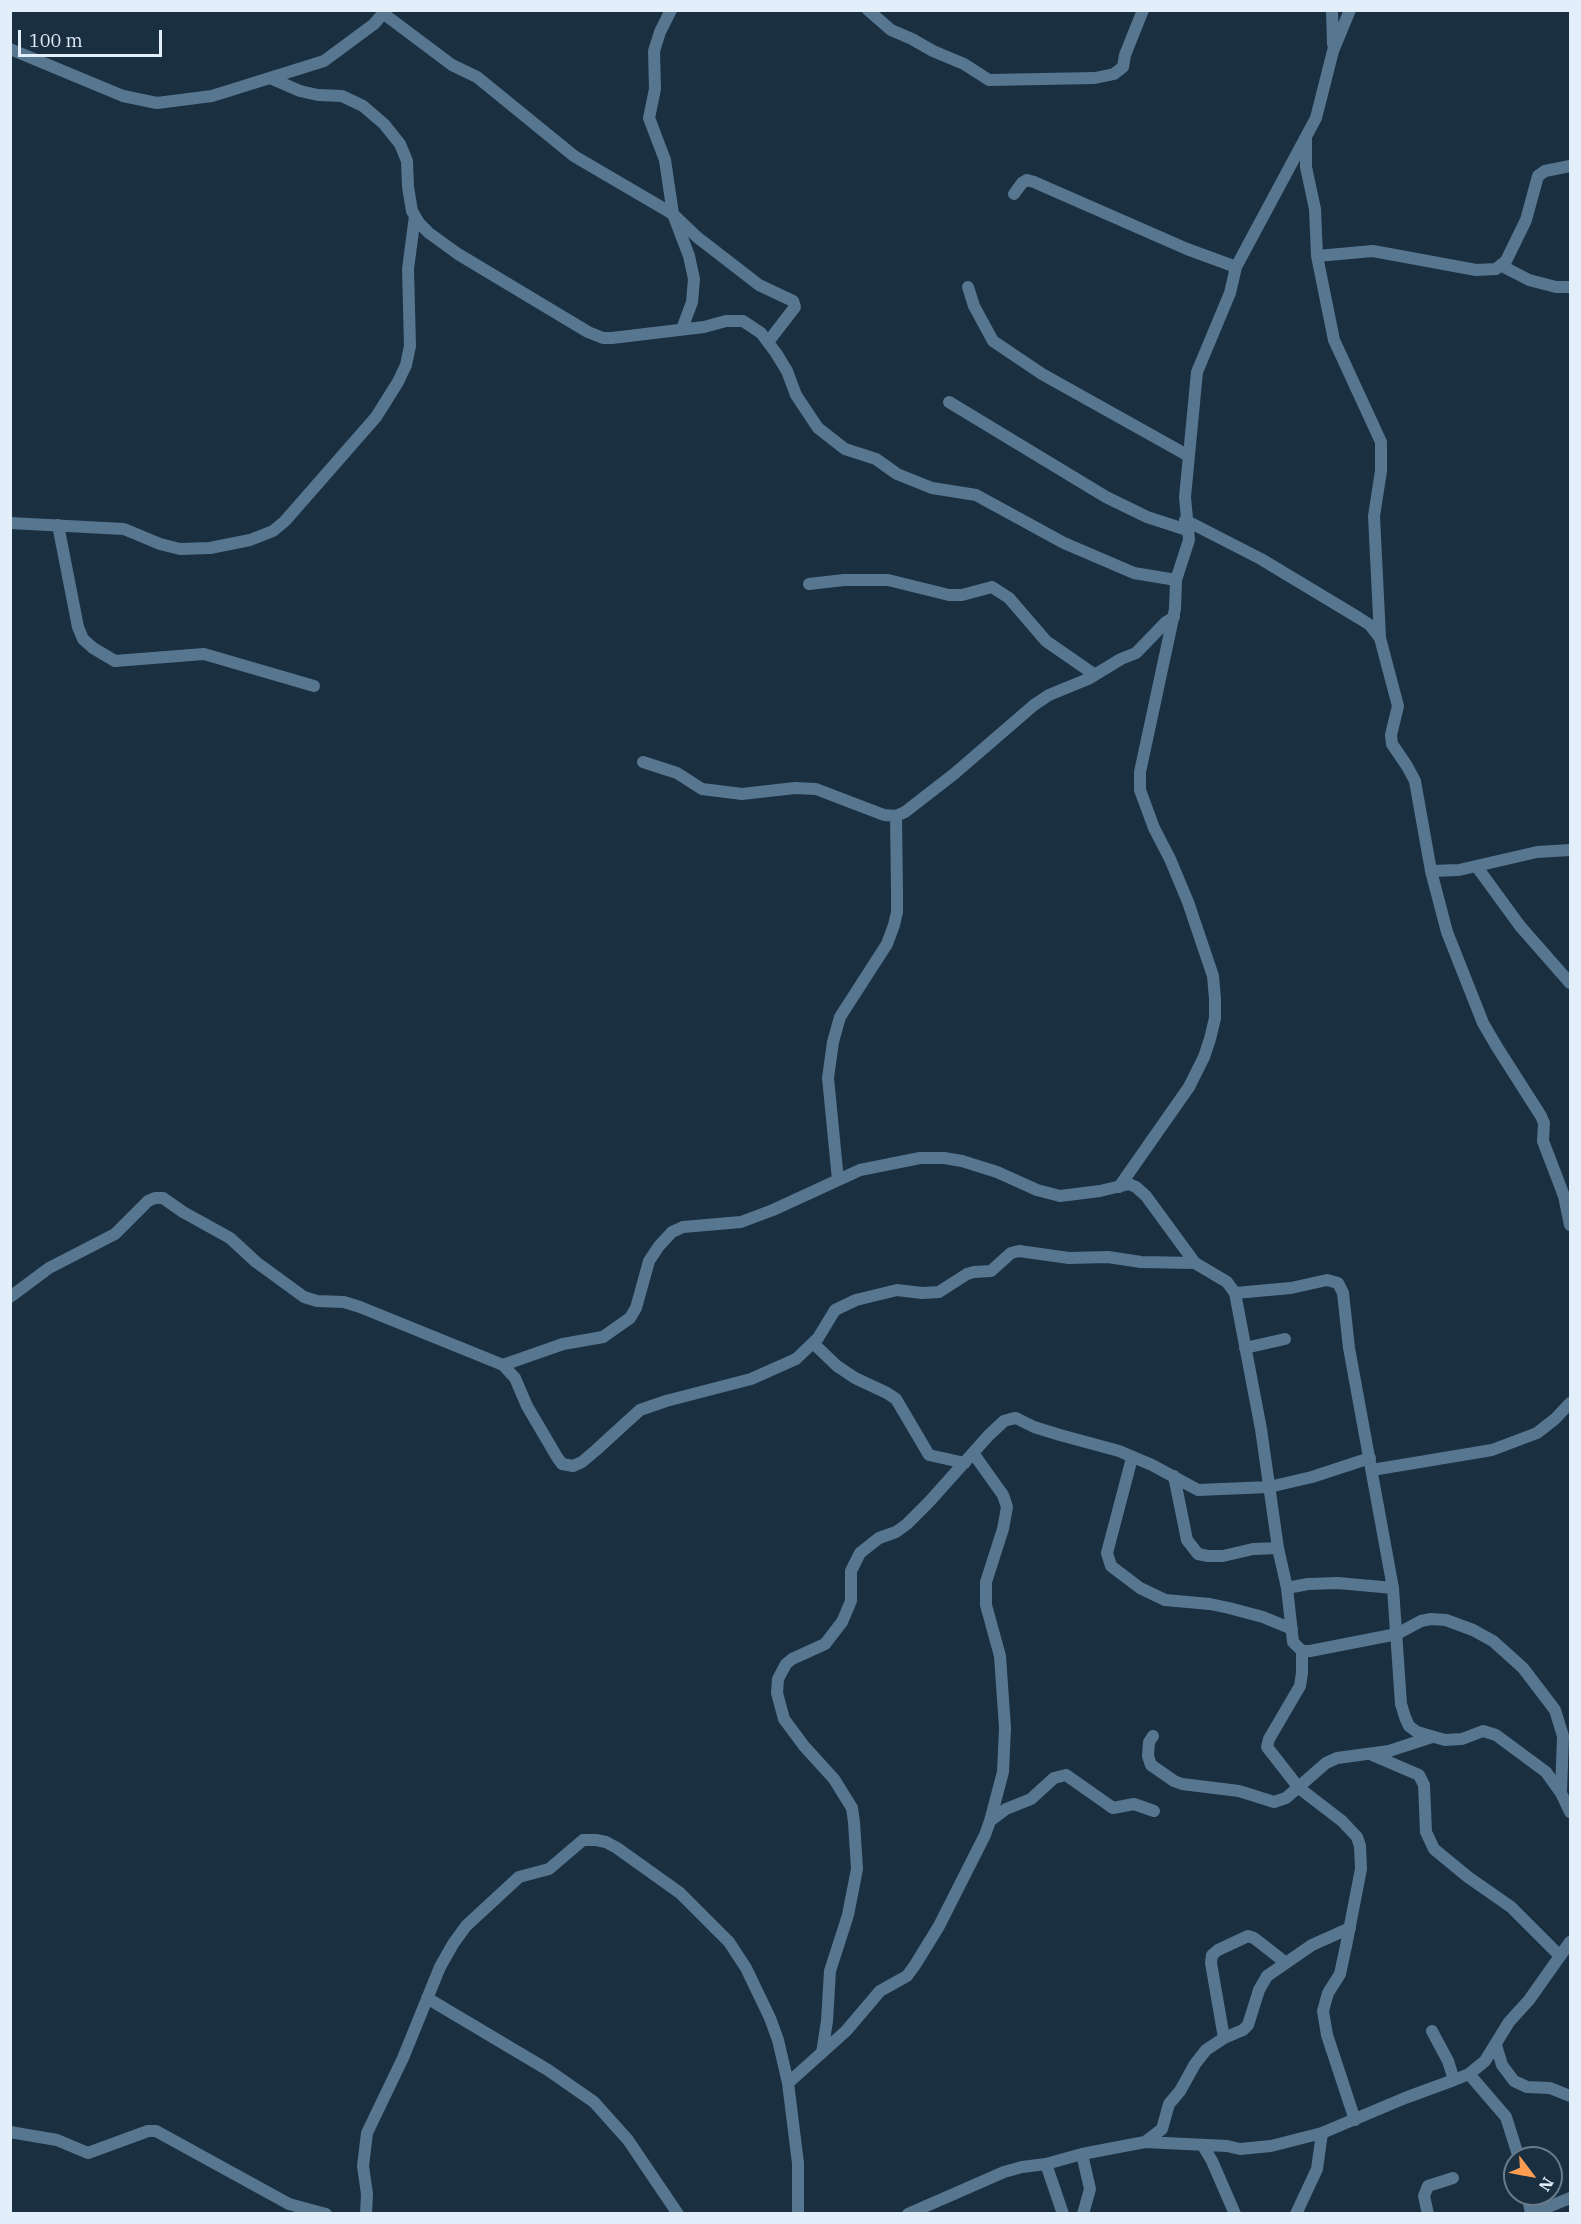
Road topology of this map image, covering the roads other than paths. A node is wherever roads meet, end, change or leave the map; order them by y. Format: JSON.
{"nodes":[{"id":1,"x":671,"y":10,"type":"edge"},
{"id":2,"x":868,"y":10,"type":"edge"},
{"id":3,"x":1143,"y":10,"type":"edge"},
{"id":4,"x":1332,"y":10,"type":"edge"},
{"id":5,"x":1350,"y":10,"type":"edge"},
{"id":6,"x":385,"y":12,"type":"edge"},
{"id":7,"x":10,"y":49,"type":"edge"},
{"id":8,"x":1333,"y":51,"type":"junction"},
{"id":9,"x":270,"y":78,"type":"junction"},
{"id":10,"x":1306,"y":137,"type":"junction"},
{"id":11,"x":1570,"y":166,"type":"edge"},
{"id":12,"x":1014,"y":194,"type":"dead end"},
{"id":13,"x":673,"y":214,"type":"junction"},
{"id":14,"x":415,"y":216,"type":"junction"},
{"id":15,"x":1317,"y":256,"type":"junction"},
{"id":16,"x":1502,"y":266,"type":"junction"},
{"id":17,"x":1236,"y":267,"type":"junction"},
{"id":18,"x":968,"y":287,"type":"dead end"},
{"id":19,"x":1570,"y":287,"type":"edge"},
{"id":20,"x":682,"y":329,"type":"junction"},
{"id":21,"x":768,"y":342,"type":"junction"},
{"id":22,"x":949,"y":402,"type":"dead end"},
{"id":23,"x":1187,"y":455,"type":"junction"},
{"id":24,"x":10,"y":523,"type":"edge"},
{"id":25,"x":58,"y":525,"type":"junction"},
{"id":26,"x":1186,"y":525,"type":"junction"},
{"id":27,"x":1176,"y":580,"type":"junction"},
{"id":28,"x":809,"y":584,"type":"dead end"},
{"id":29,"x":1174,"y":617,"type":"junction"},
{"id":30,"x":1380,"y":638,"type":"junction"},
{"id":31,"x":1095,"y":675,"type":"junction"},
{"id":32,"x":314,"y":686,"type":"dead end"},
{"id":33,"x":643,"y":762,"type":"dead end"},
{"id":34,"x":896,"y":816,"type":"junction"},
{"id":35,"x":1570,"y":850,"type":"edge"},
{"id":36,"x":1477,"y":867,"type":"junction"},
{"id":37,"x":1431,"y":871,"type":"junction"},
{"id":38,"x":1570,"y":983,"type":"edge"},
{"id":39,"x":838,"y":1180,"type":"junction"},
{"id":40,"x":1119,"y":1187,"type":"junction"},
{"id":41,"x":1570,"y":1225,"type":"edge"},
{"id":42,"x":1195,"y":1263,"type":"junction"},
{"id":43,"x":1235,"y":1293,"type":"junction"},
{"id":44,"x":10,"y":1297,"type":"edge"},
{"id":45,"x":1286,"y":1339,"type":"dead end"},
{"id":46,"x":813,"y":1343,"type":"junction"},
{"id":47,"x":1245,"y":1348,"type":"junction"},
{"id":48,"x":503,"y":1365,"type":"junction"},
{"id":49,"x":1570,"y":1403,"type":"edge"},
{"id":50,"x":974,"y":1453,"type":"junction"},
{"id":51,"x":1132,"y":1458,"type":"junction"},
{"id":52,"x":965,"y":1463,"type":"junction"},
{"id":53,"x":1371,"y":1464,"type":"junction"},
{"id":54,"x":1174,"y":1476,"type":"junction"},
{"id":55,"x":1269,"y":1487,"type":"junction"},
{"id":56,"x":1278,"y":1548,"type":"junction"},
{"id":57,"x":1287,"y":1588,"type":"junction"},
{"id":58,"x":1393,"y":1588,"type":"junction"},
{"id":59,"x":1292,"y":1629,"type":"junction"},
{"id":60,"x":1397,"y":1634,"type":"junction"},
{"id":61,"x":1302,"y":1651,"type":"junction"},
{"id":62,"x":1153,"y":1736,"type":"dead end"},
{"id":63,"x":1434,"y":1737,"type":"junction"},
{"id":64,"x":1369,"y":1754,"type":"junction"},
{"id":65,"x":1299,"y":1788,"type":"junction"},
{"id":66,"x":1561,"y":1793,"type":"junction"},
{"id":67,"x":1154,"y":1811,"type":"dead end"},
{"id":68,"x":1570,"y":1812,"type":"edge"},
{"id":69,"x":990,"y":1821,"type":"junction"},
{"id":70,"x":1350,"y":1928,"type":"junction"},
{"id":71,"x":1570,"y":1942,"type":"edge"},
{"id":72,"x":1560,"y":1956,"type":"junction"},
{"id":73,"x":1286,"y":1963,"type":"junction"},
{"id":74,"x":427,"y":1998,"type":"junction"},
{"id":75,"x":1432,"y":2031,"type":"dead end"},
{"id":76,"x":1224,"y":2038,"type":"junction"},
{"id":77,"x":1496,"y":2045,"type":"junction"},
{"id":78,"x":822,"y":2053,"type":"junction"},
{"id":79,"x":1469,"y":2074,"type":"junction"},
{"id":80,"x":1454,"y":2080,"type":"junction"},
{"id":81,"x":788,"y":2082,"type":"junction"},
{"id":82,"x":1570,"y":2097,"type":"edge"},
{"id":83,"x":1355,"y":2120,"type":"junction"},
{"id":84,"x":10,"y":2132,"type":"edge"},
{"id":85,"x":1322,"y":2133,"type":"junction"},
{"id":86,"x":1145,"y":2142,"type":"junction"},
{"id":87,"x":1203,"y":2146,"type":"junction"},
{"id":88,"x":1515,"y":2146,"type":"edge"},
{"id":89,"x":1082,"y":2154,"type":"junction"},
{"id":90,"x":1046,"y":2164,"type":"junction"},
{"id":91,"x":1453,"y":2178,"type":"dead end"},
{"id":92,"x":1570,"y":2198,"type":"edge"},
{"id":93,"x":1531,"y":2213,"type":"edge"},
{"id":94,"x":326,"y":2214,"type":"edge"},
{"id":95,"x":366,"y":2214,"type":"edge"},
{"id":96,"x":678,"y":2214,"type":"edge"},
{"id":97,"x":798,"y":2214,"type":"edge"},
{"id":98,"x":908,"y":2214,"type":"edge"},
{"id":99,"x":1063,"y":2214,"type":"edge"},
{"id":100,"x":1083,"y":2214,"type":"edge"},
{"id":101,"x":1235,"y":2214,"type":"edge"},
{"id":102,"x":1296,"y":2214,"type":"edge"},
{"id":103,"x":1428,"y":2214,"type":"edge"}],
"edges":[{"from":1,"to":13,"type":"street"},
{"from":2,"to":3,"type":"street"},
{"from":4,"to":8,"type":"street"},
{"from":5,"to":8,"type":"street"},
{"from":6,"to":9,"type":"street"},
{"from":6,"to":13,"type":"street"},
{"from":7,"to":9,"type":"street"},
{"from":8,"to":10,"type":"street"},
{"from":9,"to":14,"type":"street"},
{"from":10,"to":15,"type":"street"},
{"from":10,"to":17,"type":"street"},
{"from":11,"to":16,"type":"street"},
{"from":12,"to":17,"type":"street"},
{"from":13,"to":20,"type":"street"},
{"from":13,"to":21,"type":"street"},
{"from":14,"to":20,"type":"street"},
{"from":14,"to":25,"type":"street"},
{"from":15,"to":16,"type":"street"},
{"from":15,"to":30,"type":"street"},
{"from":16,"to":19,"type":"street"},
{"from":17,"to":23,"type":"street"},
{"from":18,"to":23,"type":"street"},
{"from":20,"to":21,"type":"street"},
{"from":21,"to":27,"type":"street"},
{"from":22,"to":26,"type":"street"},
{"from":23,"to":26,"type":"street"},
{"from":24,"to":25,"type":"street"},
{"from":25,"to":32,"type":"street"},
{"from":26,"to":27,"type":"street"},
{"from":26,"to":30,"type":"street"},
{"from":27,"to":29,"type":"street"},
{"from":28,"to":31,"type":"street"},
{"from":29,"to":31,"type":"street"},
{"from":29,"to":40,"type":"street"},
{"from":30,"to":37,"type":"street"},
{"from":31,"to":34,"type":"street"},
{"from":33,"to":34,"type":"street"},
{"from":34,"to":39,"type":"street"},
{"from":35,"to":36,"type":"street"},
{"from":36,"to":37,"type":"street"},
{"from":36,"to":38,"type":"street"},
{"from":37,"to":41,"type":"street"},
{"from":39,"to":40,"type":"street"},
{"from":39,"to":48,"type":"street"},
{"from":40,"to":42,"type":"street"},
{"from":42,"to":43,"type":"street"},
{"from":42,"to":46,"type":"street"},
{"from":43,"to":47,"type":"street"},
{"from":43,"to":53,"type":"street"},
{"from":44,"to":48,"type":"street"},
{"from":45,"to":47,"type":"street"},
{"from":46,"to":48,"type":"street"},
{"from":46,"to":52,"type":"street"},
{"from":47,"to":55,"type":"street"},
{"from":49,"to":53,"type":"street"},
{"from":50,"to":51,"type":"street"},
{"from":50,"to":52,"type":"street"},
{"from":50,"to":69,"type":"street"},
{"from":51,"to":54,"type":"street"},
{"from":51,"to":59,"type":"street"},
{"from":52,"to":78,"type":"street"},
{"from":53,"to":55,"type":"street"},
{"from":53,"to":58,"type":"street"},
{"from":54,"to":55,"type":"street"},
{"from":54,"to":56,"type":"street"},
{"from":55,"to":56,"type":"street"},
{"from":56,"to":57,"type":"street"},
{"from":57,"to":58,"type":"street"},
{"from":57,"to":59,"type":"street"},
{"from":58,"to":60,"type":"street"},
{"from":59,"to":61,"type":"street"},
{"from":60,"to":61,"type":"street"},
{"from":60,"to":63,"type":"street"},
{"from":60,"to":66,"type":"street"},
{"from":61,"to":65,"type":"street"},
{"from":62,"to":65,"type":"street"},
{"from":63,"to":64,"type":"street"},
{"from":63,"to":66,"type":"street"},
{"from":64,"to":65,"type":"street"},
{"from":64,"to":72,"type":"street"},
{"from":65,"to":70,"type":"street"},
{"from":66,"to":68,"type":"street"},
{"from":67,"to":69,"type":"street"},
{"from":69,"to":78,"type":"street"},
{"from":70,"to":73,"type":"street"},
{"from":70,"to":83,"type":"street"},
{"from":71,"to":72,"type":"street"},
{"from":72,"to":77,"type":"street"},
{"from":73,"to":76,"type":"street"},
{"from":73,"to":76,"type":"street"},
{"from":74,"to":81,"type":"street"},
{"from":74,"to":95,"type":"street"},
{"from":74,"to":96,"type":"street"},
{"from":75,"to":80,"type":"street"},
{"from":76,"to":86,"type":"street"},
{"from":77,"to":79,"type":"street"},
{"from":77,"to":82,"type":"street"},
{"from":78,"to":81,"type":"street"},
{"from":79,"to":80,"type":"street"},
{"from":79,"to":88,"type":"street"},
{"from":80,"to":83,"type":"street"},
{"from":81,"to":97,"type":"street"},
{"from":83,"to":85,"type":"street"},
{"from":84,"to":94,"type":"street"},
{"from":85,"to":87,"type":"street"},
{"from":85,"to":102,"type":"street"},
{"from":86,"to":87,"type":"street"},
{"from":86,"to":89,"type":"street"},
{"from":87,"to":101,"type":"street"},
{"from":89,"to":90,"type":"street"},
{"from":89,"to":100,"type":"street"},
{"from":90,"to":98,"type":"street"},
{"from":90,"to":99,"type":"street"},
{"from":91,"to":103,"type":"street"},
{"from":92,"to":93,"type":"street"}]}
